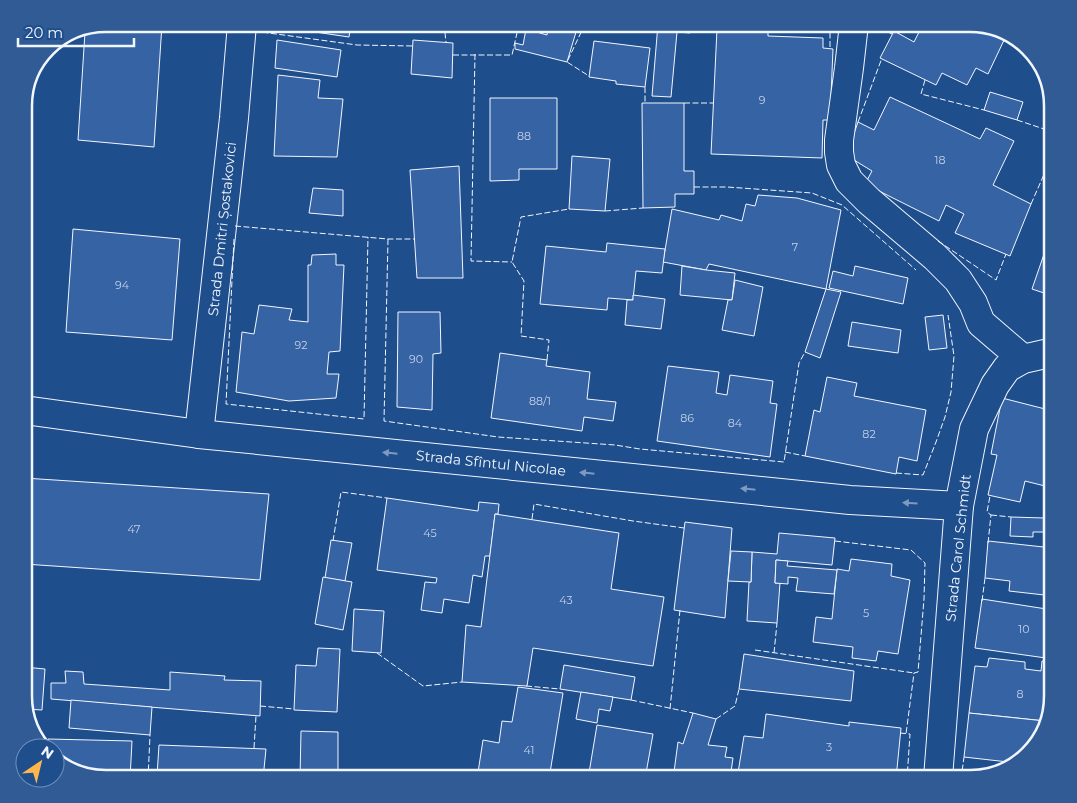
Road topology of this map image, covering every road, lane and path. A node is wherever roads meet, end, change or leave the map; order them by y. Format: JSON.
{"nodes":[{"id":1,"x":241,"y":32,"type":"edge"},
{"id":2,"x":853,"y":32,"type":"edge"},
{"id":3,"x":1044,"y":354,"type":"edge"},
{"id":4,"x":1023,"y":359,"type":"junction"},
{"id":5,"x":33,"y":411,"type":"edge"},
{"id":6,"x":199,"y":434,"type":"junction"},
{"id":7,"x":959,"y":506,"type":"junction"},
{"id":8,"x":939,"y":770,"type":"edge"}],
"edges":[{"from":1,"to":6,"type":"street","name":"Strada Dmitri Șostakovici"},
{"from":2,"to":4,"type":"street"},
{"from":3,"to":4,"type":"street"},
{"from":4,"to":7,"type":"street","name":"Strada Carol Schmidt"},
{"from":5,"to":6,"type":"street","name":"Strada Sfîntul Nicolae"},
{"from":7,"to":6,"type":"street","name":"Strada Sfîntul Nicolae","one_way":true},
{"from":7,"to":8,"type":"street","name":"Strada Carol Schmidt"}]}
